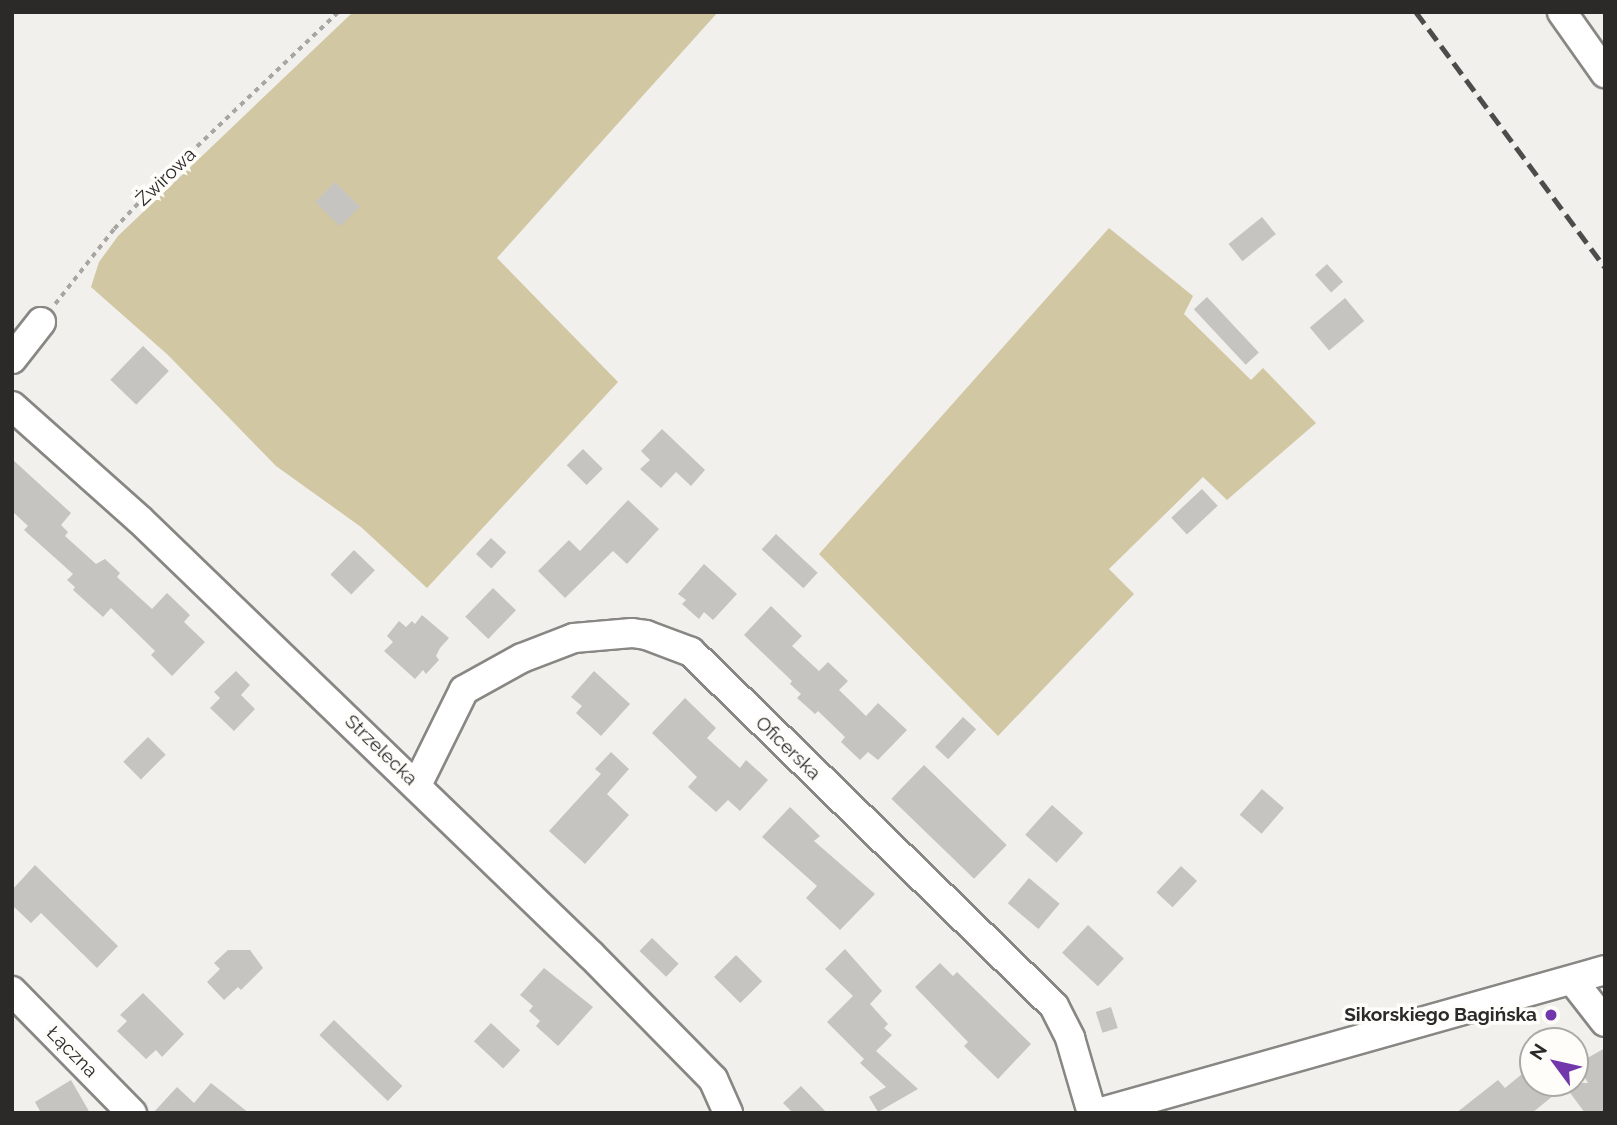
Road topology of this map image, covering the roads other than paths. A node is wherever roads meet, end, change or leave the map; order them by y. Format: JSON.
{"nodes":[{"id":1,"x":1562,"y":12,"type":"edge"},
{"id":2,"x":1605,"y":73,"type":"edge"},
{"id":3,"x":41,"y":322,"type":"road end"},
{"id":4,"x":12,"y":359,"type":"edge"},
{"id":5,"x":12,"y":406,"type":"edge"},
{"id":6,"x":417,"y":785,"type":"junction"},
{"id":7,"x":1605,"y":971,"type":"edge"},
{"id":8,"x":1573,"y":981,"type":"junction"},
{"id":9,"x":12,"y":991,"type":"edge"},
{"id":10,"x":1605,"y":1022,"type":"edge"},
{"id":11,"x":132,"y":1113,"type":"edge"},
{"id":12,"x":728,"y":1113,"type":"edge"},
{"id":13,"x":1092,"y":1113,"type":"edge"},
{"id":14,"x":1098,"y":1113,"type":"edge"}],
"edges":[{"from":1,"to":2,"type":"street"},
{"from":3,"to":4,"type":"street"},
{"from":5,"to":6,"type":"street","name":"Strzelecka"},
{"from":6,"to":12,"type":"street","name":"Strzelecka"},
{"from":6,"to":13,"type":"street","name":"Oficerska"},
{"from":7,"to":8,"type":"street"},
{"from":8,"to":10,"type":"street"},
{"from":8,"to":14,"type":"street"},
{"from":9,"to":11,"type":"street","name":"Łączna"}]}
